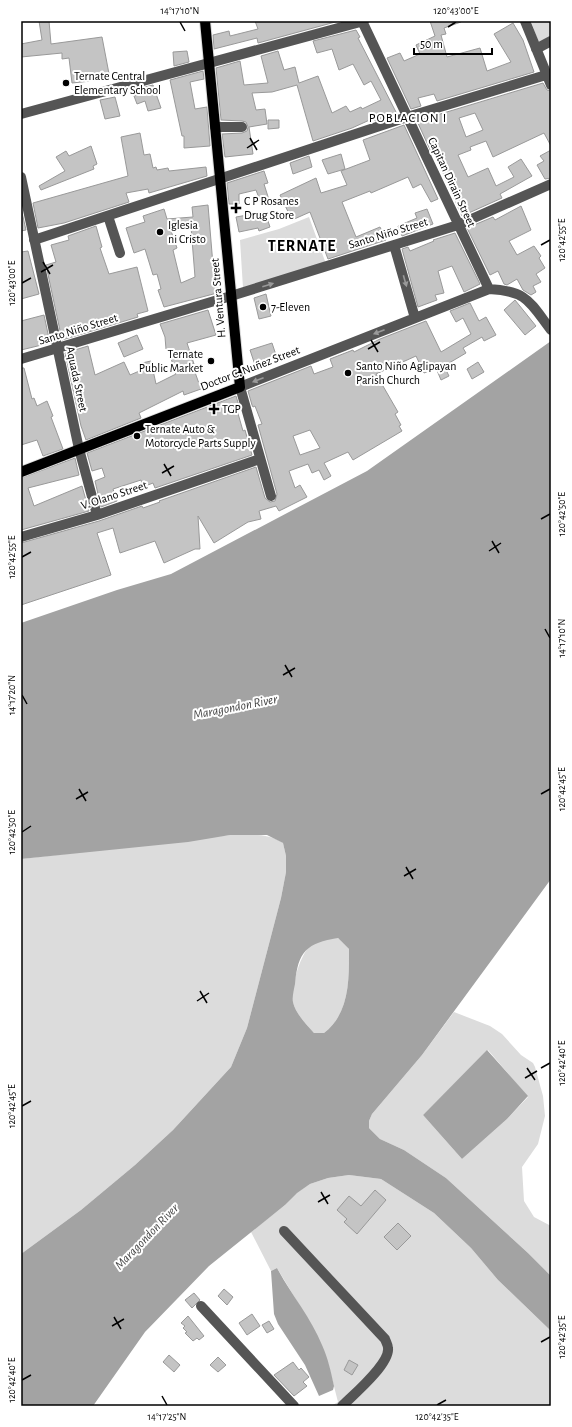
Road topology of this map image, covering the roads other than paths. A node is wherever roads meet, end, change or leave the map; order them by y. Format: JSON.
{"nodes":[{"id":1,"x":206,"y":21,"type":"edge"},
{"id":2,"x":363,"y":21,"type":"edge"},
{"id":3,"x":525,"y":21,"type":"edge"},
{"id":4,"x":551,"y":41,"type":"edge"},
{"id":5,"x":536,"y":49,"type":"junction"},
{"id":6,"x":209,"y":63,"type":"junction"},
{"id":7,"x":546,"y":75,"type":"junction"},
{"id":8,"x":551,"y":85,"type":"edge"},
{"id":9,"x":21,"y":114,"type":"edge"},
{"id":10,"x":407,"y":117,"type":"junction"},
{"id":11,"x":242,"y":127,"type":"dead end"},
{"id":12,"x":215,"y":128,"type":"junction"},
{"id":13,"x":21,"y":177,"type":"edge"},
{"id":14,"x":220,"y":178,"type":"junction"},
{"id":15,"x":551,"y":184,"type":"edge"},
{"id":16,"x":108,"y":216,"type":"junction"},
{"id":17,"x":458,"y":225,"type":"junction"},
{"id":18,"x":34,"y":240,"type":"junction"},
{"id":19,"x":394,"y":245,"type":"junction"},
{"id":20,"x":120,"y":253,"type":"dead end"},
{"id":21,"x":489,"y":289,"type":"junction"},
{"id":22,"x":231,"y":296,"type":"junction"},
{"id":23,"x":415,"y":318,"type":"junction"},
{"id":24,"x":551,"y":330,"type":"edge"},
{"id":25,"x":58,"y":349,"type":"junction"},
{"id":26,"x":21,"y":359,"type":"edge"},
{"id":27,"x":240,"y":387,"type":"junction"},
{"id":28,"x":79,"y":449,"type":"junction"},
{"id":29,"x":260,"y":459,"type":"junction"},
{"id":30,"x":21,"y":472,"type":"edge"},
{"id":31,"x":271,"y":496,"type":"dead end"},
{"id":32,"x":97,"y":515,"type":"junction"},
{"id":33,"x":21,"y":537,"type":"edge"},
{"id":34,"x":284,"y":1231,"type":"dead end"},
{"id":35,"x":201,"y":1306,"type":"dead end"},
{"id":36,"x":294,"y":1406,"type":"edge"},
{"id":37,"x":342,"y":1406,"type":"edge"}],
"edges":[{"from":1,"to":6,"type":"main road","name":"H. Ventura Street"},
{"from":2,"to":6,"type":"street"},
{"from":2,"to":10,"type":"street","name":"Capitan Dirain Street"},
{"from":3,"to":5,"type":"street"},
{"from":4,"to":5,"type":"street"},
{"from":5,"to":7,"type":"street"},
{"from":6,"to":9,"type":"street"},
{"from":6,"to":12,"type":"main road","name":"H. Ventura Street"},
{"from":7,"to":8,"type":"street"},
{"from":7,"to":10,"type":"street"},
{"from":10,"to":14,"type":"street"},
{"from":10,"to":17,"type":"street","name":"Capitan Dirain Street"},
{"from":11,"to":12,"type":"street"},
{"from":12,"to":14,"type":"main road","name":"H. Ventura Street"},
{"from":13,"to":18,"type":"street","name":"Aquada Street"},
{"from":14,"to":16,"type":"street"},
{"from":14,"to":22,"type":"main road","name":"H. Ventura Street"},
{"from":15,"to":17,"type":"street","name":"Santo Niño Street"},
{"from":16,"to":18,"type":"street"},
{"from":16,"to":20,"type":"street"},
{"from":17,"to":19,"type":"street","name":"Santo Niño Street"},
{"from":17,"to":21,"type":"street","name":"Capitan Dirain Street"},
{"from":18,"to":25,"type":"street","name":"Aquada Street"},
{"from":22,"to":19,"type":"street","name":"Santo Niño Street","one_way":true},
{"from":19,"to":23,"type":"street","one_way":true},
{"from":21,"to":23,"type":"street","name":"Doctor C. Nuñez Street"},
{"from":21,"to":24,"type":"street"},
{"from":22,"to":25,"type":"street","name":"Santo Niño Street"},
{"from":22,"to":27,"type":"main road","name":"H. Ventura Street"},
{"from":23,"to":27,"type":"street","name":"Doctor C. Nuñez Street","one_way":true},
{"from":25,"to":26,"type":"street","name":"Santo Niño Street"},
{"from":25,"to":28,"type":"street","name":"Aquada Street"},
{"from":27,"to":28,"type":"main road","name":"Doctor C. Nuñez Street"},
{"from":27,"to":29,"type":"street","name":"H. Ventura Street"},
{"from":28,"to":30,"type":"main road","name":"Doctor C. Nuñez Street"},
{"from":28,"to":32,"type":"street","name":"Aquada Street"},
{"from":29,"to":31,"type":"street","name":"H. Ventura Street"},
{"from":29,"to":32,"type":"street","name":"V. Olano Street"},
{"from":32,"to":33,"type":"street","name":"V. Olano Street"},
{"from":34,"to":37,"type":"street"},
{"from":35,"to":36,"type":"street"}]}
